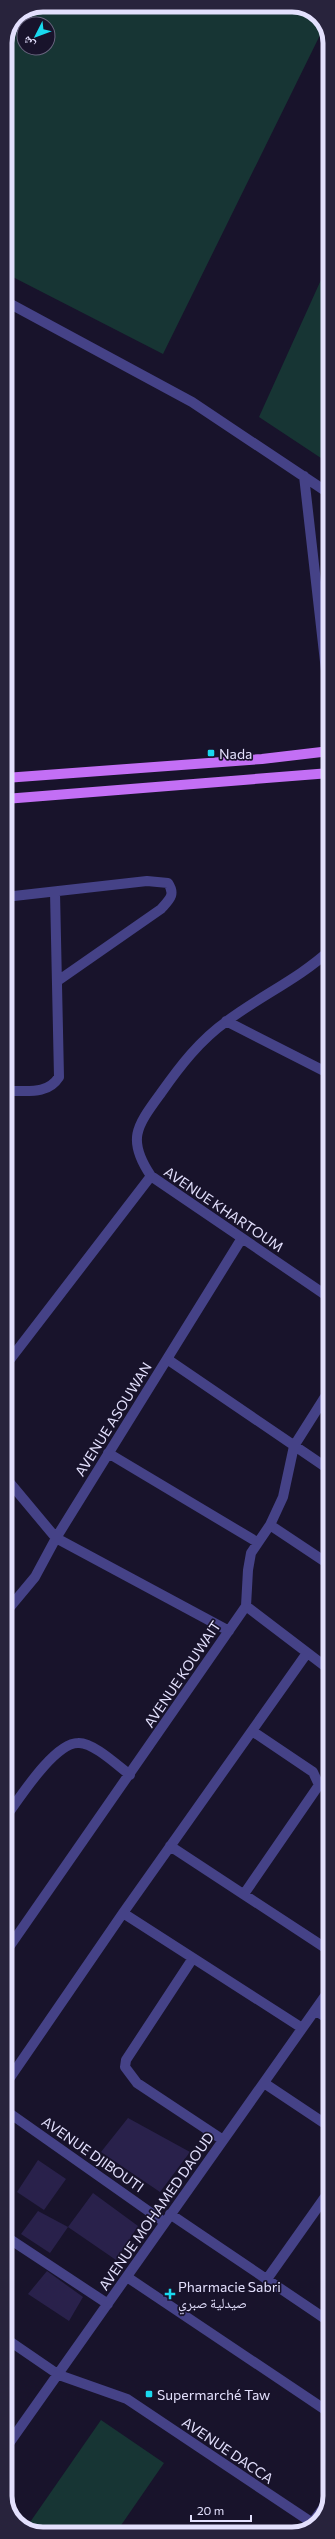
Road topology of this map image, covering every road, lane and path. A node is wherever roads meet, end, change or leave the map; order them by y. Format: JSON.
{"nodes":[{"id":1,"x":12,"y":305,"type":"edge"},
{"id":2,"x":304,"y":476,"type":"junction"},
{"id":3,"x":323,"y":489,"type":"edge"},
{"id":4,"x":323,"y":644,"type":"edge"},
{"id":5,"x":323,"y":752,"type":"edge"},
{"id":6,"x":323,"y":774,"type":"edge"},
{"id":7,"x":12,"y":778,"type":"edge"},
{"id":8,"x":12,"y":799,"type":"edge"},
{"id":9,"x":56,"y":892,"type":"junction"},
{"id":10,"x":12,"y":896,"type":"edge"},
{"id":11,"x":323,"y":962,"type":"edge"},
{"id":12,"x":59,"y":980,"type":"junction"},
{"id":13,"x":226,"y":1021,"type":"junction"},
{"id":14,"x":323,"y":1070,"type":"edge"},
{"id":15,"x":12,"y":1090,"type":"edge"},
{"id":16,"x":151,"y":1176,"type":"junction"},
{"id":17,"x":242,"y":1238,"type":"junction"},
{"id":18,"x":323,"y":1293,"type":"edge"},
{"id":19,"x":12,"y":1357,"type":"edge"},
{"id":20,"x":167,"y":1359,"type":"junction"},
{"id":21,"x":323,"y":1400,"type":"edge"},
{"id":22,"x":294,"y":1446,"type":"junction"},
{"id":23,"x":108,"y":1453,"type":"junction"},
{"id":24,"x":323,"y":1465,"type":"edge"},
{"id":25,"x":12,"y":1486,"type":"edge"},
{"id":26,"x":270,"y":1525,"type":"junction"},
{"id":27,"x":56,"y":1538,"type":"junction"},
{"id":28,"x":257,"y":1542,"type":"junction"},
{"id":29,"x":323,"y":1560,"type":"edge"},
{"id":30,"x":12,"y":1605,"type":"edge"},
{"id":31,"x":246,"y":1606,"type":"junction"},
{"id":32,"x":229,"y":1631,"type":"junction"},
{"id":33,"x":307,"y":1653,"type":"junction"},
{"id":34,"x":323,"y":1665,"type":"edge"},
{"id":35,"x":252,"y":1731,"type":"junction"},
{"id":36,"x":130,"y":1775,"type":"junction"},
{"id":37,"x":12,"y":1809,"type":"edge"},
{"id":38,"x":170,"y":1846,"type":"junction"},
{"id":39,"x":244,"y":1894,"type":"junction"},
{"id":40,"x":123,"y":1913,"type":"junction"},
{"id":41,"x":12,"y":1943,"type":"edge"},
{"id":42,"x":323,"y":1945,"type":"edge"},
{"id":43,"x":194,"y":1958,"type":"junction"},
{"id":44,"x":323,"y":1998,"type":"edge"},
{"id":45,"x":315,"y":2010,"type":"junction"},
{"id":46,"x":323,"y":2015,"type":"edge"},
{"id":47,"x":302,"y":2028,"type":"junction"},
{"id":48,"x":12,"y":2075,"type":"edge"},
{"id":49,"x":264,"y":2083,"type":"junction"},
{"id":50,"x":12,"y":2115,"type":"edge"},
{"id":51,"x":323,"y":2122,"type":"edge"},
{"id":52,"x":223,"y":2140,"type":"junction"},
{"id":53,"x":323,"y":2200,"type":"edge"},
{"id":54,"x":167,"y":2218,"type":"junction"},
{"id":55,"x":12,"y":2241,"type":"edge"},
{"id":56,"x":127,"y":2277,"type":"junction"},
{"id":57,"x":267,"y":2279,"type":"junction"},
{"id":58,"x":108,"y":2304,"type":"junction"},
{"id":59,"x":323,"y":2317,"type":"edge"},
{"id":60,"x":12,"y":2343,"type":"edge"},
{"id":61,"x":58,"y":2375,"type":"junction"},
{"id":62,"x":323,"y":2408,"type":"edge"},
{"id":63,"x":12,"y":2439,"type":"edge"},
{"id":64,"x":309,"y":2521,"type":"edge"}],
"edges":[{"from":1,"to":2,"type":"street"},
{"from":2,"to":3,"type":"street"},
{"from":2,"to":4,"type":"street"},
{"from":5,"to":7,"type":"main road"},
{"from":6,"to":8,"type":"main road"},
{"from":9,"to":10,"type":"street"},
{"from":9,"to":12,"type":"street"},
{"from":9,"to":12,"type":"street"},
{"from":11,"to":13,"type":"street"},
{"from":12,"to":15,"type":"street"},
{"from":13,"to":14,"type":"street"},
{"from":13,"to":16,"type":"street","name":"AVENUE KHARTOUM"},
{"from":16,"to":17,"type":"street","name":"AVENUE KHARTOUM"},
{"from":16,"to":19,"type":"street"},
{"from":17,"to":18,"type":"street","name":"AVENUE KHARTOUM"},
{"from":17,"to":20,"type":"street","name":"AVENUE ASOUWAN"},
{"from":20,"to":22,"type":"street"},
{"from":20,"to":23,"type":"street","name":"AVENUE ASOUWAN"},
{"from":21,"to":22,"type":"street"},
{"from":22,"to":24,"type":"street"},
{"from":22,"to":26,"type":"street"},
{"from":23,"to":27,"type":"street","name":"AVENUE ASOUWAN"},
{"from":23,"to":28,"type":"street"},
{"from":25,"to":27,"type":"street"},
{"from":26,"to":28,"type":"street"},
{"from":26,"to":29,"type":"street"},
{"from":27,"to":30,"type":"street","name":"AVENUE ASOUWAN"},
{"from":27,"to":32,"type":"street"},
{"from":28,"to":31,"type":"street"},
{"from":31,"to":32,"type":"street","name":"AVENUE KOUWAIT"},
{"from":31,"to":33,"type":"street"},
{"from":32,"to":36,"type":"street","name":"AVENUE KOUWAIT"},
{"from":33,"to":34,"type":"street"},
{"from":33,"to":35,"type":"street"},
{"from":35,"to":38,"type":"street"},
{"from":35,"to":39,"type":"street"},
{"from":36,"to":37,"type":"street"},
{"from":36,"to":41,"type":"street","name":"AVENUE KOUWAIT"},
{"from":38,"to":39,"type":"street"},
{"from":38,"to":40,"type":"street"},
{"from":39,"to":42,"type":"street"},
{"from":40,"to":43,"type":"street"},
{"from":40,"to":48,"type":"street"},
{"from":43,"to":47,"type":"street"},
{"from":43,"to":52,"type":"street"},
{"from":44,"to":45,"type":"street","name":"AVENUE MOHAMED DAOUD"},
{"from":45,"to":46,"type":"street"},
{"from":45,"to":47,"type":"street","name":"AVENUE MOHAMED DAOUD"},
{"from":47,"to":49,"type":"street","name":"AVENUE MOHAMED DAOUD"},
{"from":49,"to":51,"type":"street"},
{"from":49,"to":52,"type":"street","name":"AVENUE MOHAMED DAOUD"},
{"from":50,"to":54,"type":"street","name":"AVENUE DJIBOUTI"},
{"from":52,"to":54,"type":"street","name":"AVENUE MOHAMED DAOUD"},
{"from":53,"to":57,"type":"street"},
{"from":54,"to":56,"type":"street","name":"AVENUE MOHAMED DAOUD"},
{"from":54,"to":57,"type":"street","name":"AVENUE DJIBOUTI"},
{"from":55,"to":58,"type":"street"},
{"from":56,"to":58,"type":"street","name":"AVENUE MOHAMED DAOUD"},
{"from":56,"to":62,"type":"street"},
{"from":57,"to":59,"type":"street","name":"AVENUE DJIBOUTI"},
{"from":58,"to":61,"type":"street","name":"AVENUE MOHAMED DAOUD"},
{"from":60,"to":61,"type":"street","name":"AVENUE DACCA"},
{"from":61,"to":63,"type":"street","name":"AVENUE MOHAMED DAOUD"},
{"from":61,"to":64,"type":"street","name":"AVENUE DACCA"}]}
